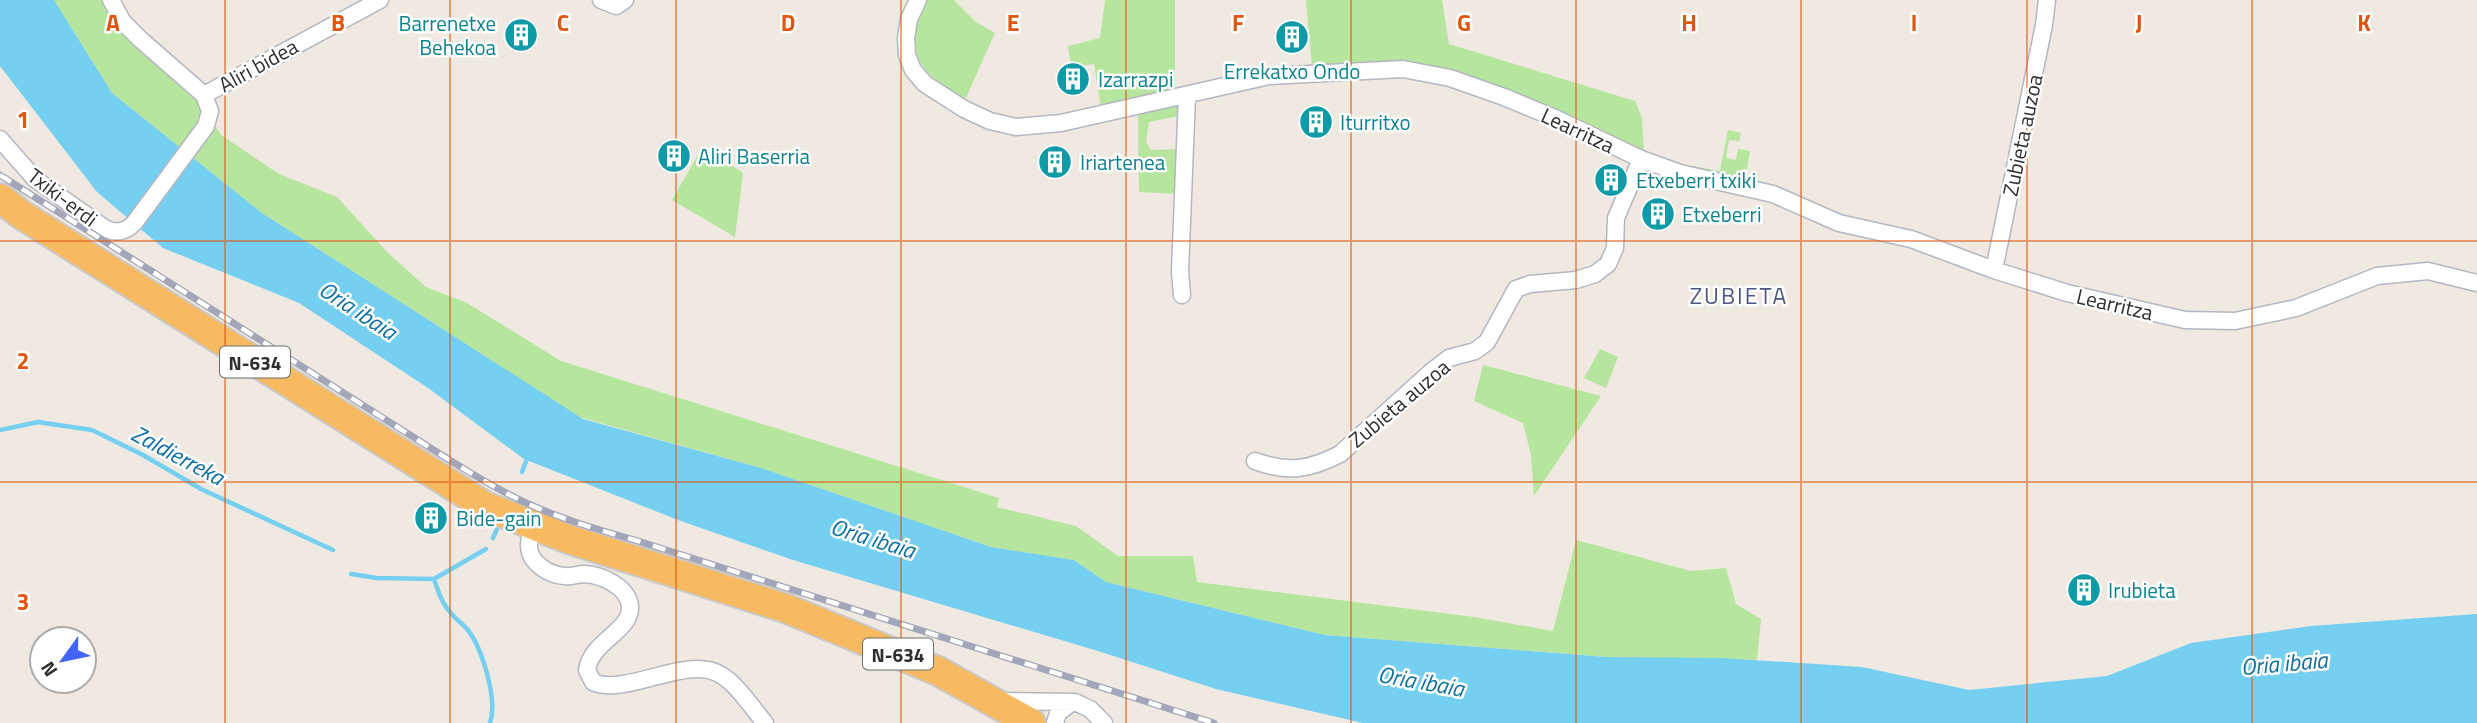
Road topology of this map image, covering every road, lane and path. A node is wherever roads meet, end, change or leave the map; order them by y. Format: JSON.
{"nodes":[{"id":1,"x":111,"y":0,"type":"edge"},
{"id":2,"x":380,"y":0,"type":"edge"},
{"id":3,"x":601,"y":0,"type":"edge"},
{"id":4,"x":625,"y":0,"type":"edge"},
{"id":5,"x":918,"y":0,"type":"edge"},
{"id":6,"x":2047,"y":0,"type":"edge"},
{"id":7,"x":1187,"y":94,"type":"junction"},
{"id":8,"x":204,"y":95,"type":"junction"},
{"id":9,"x":0,"y":139,"type":"edge"},
{"id":10,"x":1641,"y":159,"type":"junction"},
{"id":11,"x":0,"y":198,"type":"edge"},
{"id":12,"x":135,"y":222,"type":"joint"},
{"id":13,"x":1994,"y":270,"type":"junction"},
{"id":14,"x":2477,"y":283,"type":"edge"},
{"id":15,"x":1182,"y":295,"type":"dead end"},
{"id":16,"x":1255,"y":461,"type":"dead end"},
{"id":17,"x":533,"y":526,"type":"junction"},
{"id":18,"x":1067,"y":703,"type":"junction"},
{"id":19,"x":995,"y":712,"type":"edge"},
{"id":20,"x":1046,"y":722,"type":"edge"},
{"id":21,"x":765,"y":723,"type":"edge"},
{"id":22,"x":1019,"y":723,"type":"edge"},
{"id":23,"x":1104,"y":723,"type":"edge"}],
"edges":[{"from":1,"to":8,"type":"street"},
{"from":2,"to":8,"type":"street","name":"Aliri bidea"},
{"from":3,"to":4,"type":"street"},
{"from":5,"to":7,"type":"street","name":"Learritza"},
{"from":6,"to":13,"type":"street","name":"Zubieta auzoa"},
{"from":7,"to":10,"type":"street","name":"Learritza"},
{"from":7,"to":15,"type":"street"},
{"from":8,"to":12,"type":"street","name":"Aliri bidea"},
{"from":9,"to":12,"type":"street","name":"Txiki-erdi"},
{"from":10,"to":13,"type":"street","name":"Learritza"},
{"from":10,"to":16,"type":"street","name":"Zubieta auzoa"},
{"from":11,"to":17,"type":"highway","number":"N-634"},
{"from":13,"to":14,"type":"street","name":"Learritza"},
{"from":17,"to":19,"type":"highway","number":"N-634"},
{"from":17,"to":21,"type":"street"},
{"from":18,"to":19,"type":"street"},
{"from":18,"to":20,"type":"street"},
{"from":18,"to":23,"type":"street"},
{"from":19,"to":20,"type":"highway","number":"N-634"},
{"from":19,"to":22,"type":"highway","number":"N-634"}]}
